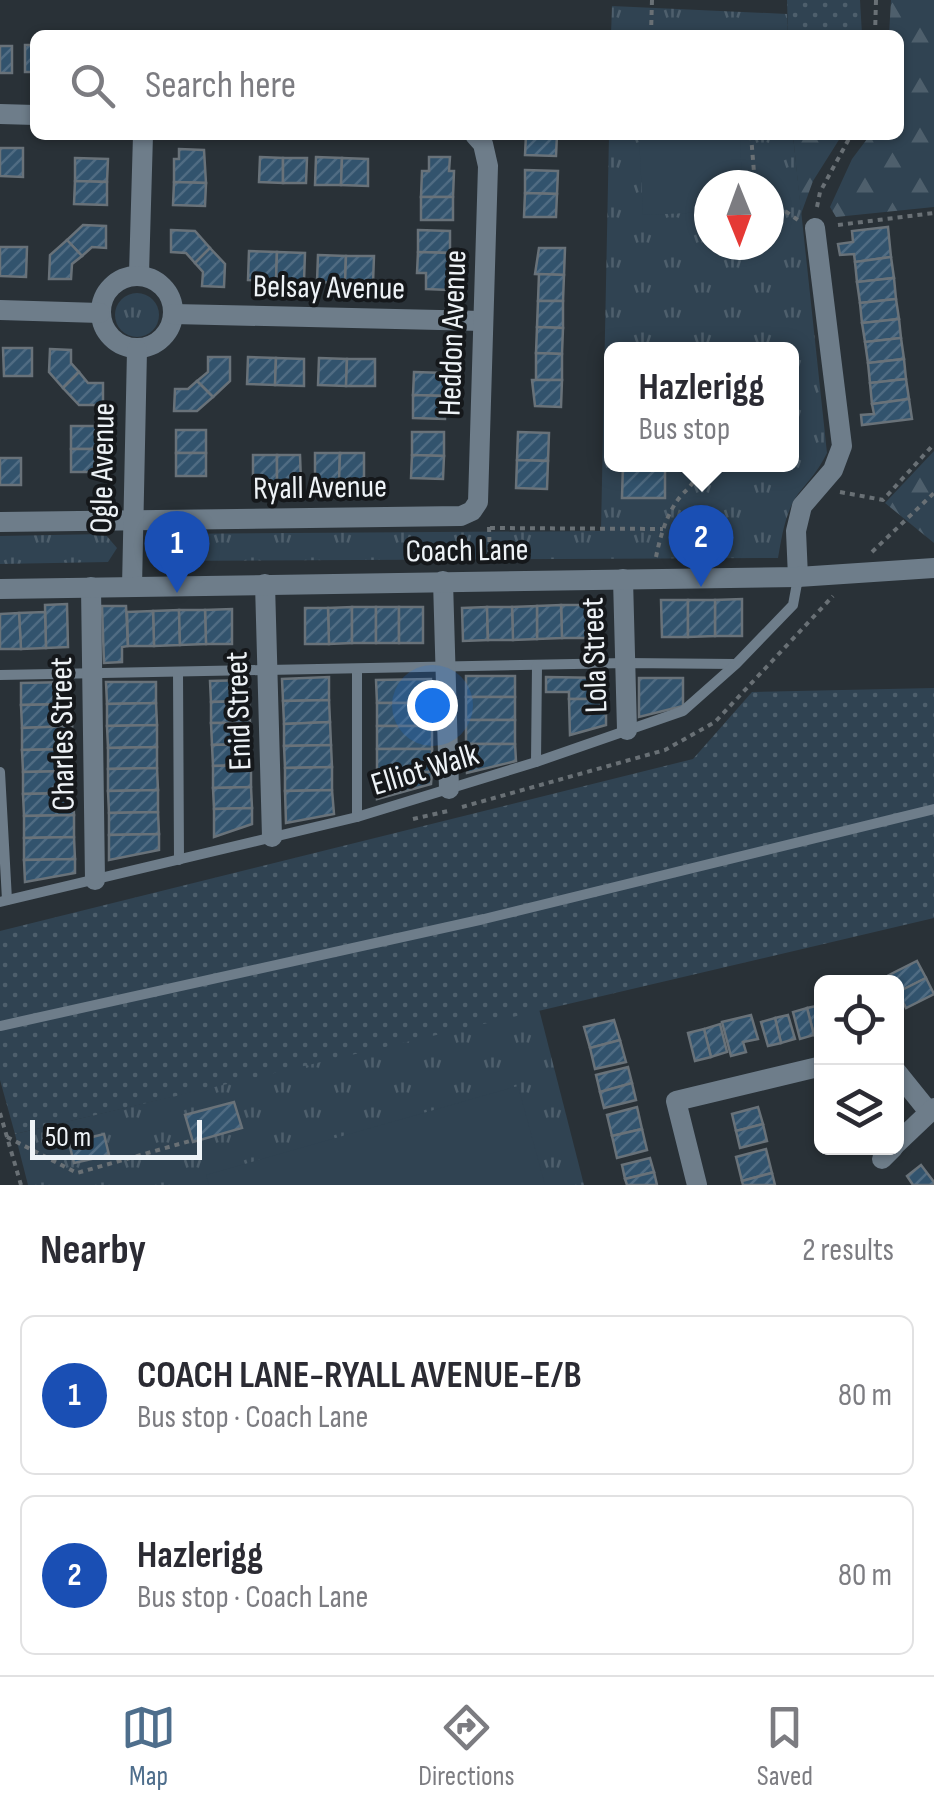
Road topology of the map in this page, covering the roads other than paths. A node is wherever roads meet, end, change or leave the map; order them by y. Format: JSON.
{"nodes":[{"id":1,"x":0,"y":114,"type":"edge"},
{"id":2,"x":30,"y":114,"type":"edge"},
{"id":3,"x":143,"y":140,"type":"edge"},
{"id":4,"x":479,"y":140,"type":"edge"},
{"id":5,"x":815,"y":228,"type":"road end"},
{"id":6,"x":139,"y":274,"type":"junction"},
{"id":7,"x":0,"y":310,"type":"edge"},
{"id":8,"x":100,"y":313,"type":"junction"},
{"id":9,"x":173,"y":314,"type":"junction"},
{"id":10,"x":483,"y":321,"type":"junction"},
{"id":11,"x":136,"y":350,"type":"junction"},
{"id":12,"x":466,"y":514,"type":"joint"},
{"id":13,"x":131,"y":520,"type":"junction"},
{"id":14,"x":0,"y":522,"type":"edge"},
{"id":15,"x":934,"y":568,"type":"edge"},
{"id":16,"x":798,"y":577,"type":"junction"},
{"id":17,"x":623,"y":579,"type":"junction"},
{"id":18,"x":443,"y":581,"type":"junction"},
{"id":19,"x":265,"y":584,"type":"junction"},
{"id":20,"x":90,"y":587,"type":"junction"},
{"id":21,"x":132,"y":587,"type":"junction"},
{"id":22,"x":0,"y":589,"type":"edge"},
{"id":23,"x":626,"y":663,"type":"junction"},
{"id":24,"x":736,"y":664,"type":"junction"},
{"id":25,"x":536,"y":665,"type":"junction"},
{"id":26,"x":446,"y":667,"type":"junction"},
{"id":27,"x":357,"y":669,"type":"junction"},
{"id":28,"x":267,"y":670,"type":"junction"},
{"id":29,"x":178,"y":672,"type":"junction"},
{"id":30,"x":94,"y":674,"type":"junction"},
{"id":31,"x":0,"y":675,"type":"edge"},
{"id":32,"x":627,"y":730,"type":"junction"},
{"id":33,"x":536,"y":762,"type":"junction"},
{"id":34,"x":0,"y":772,"type":"edge"},
{"id":35,"x":449,"y":789,"type":"junction"},
{"id":36,"x":934,"y":810,"type":"edge"},
{"id":37,"x":357,"y":817,"type":"junction"},
{"id":38,"x":272,"y":837,"type":"junction"},
{"id":39,"x":178,"y":860,"type":"junction"},
{"id":40,"x":94,"y":880,"type":"junction"},
{"id":41,"x":4,"y":901,"type":"edge"},
{"id":42,"x":0,"y":1026,"type":"edge"},
{"id":43,"x":814,"y":1068,"type":"edge"},
{"id":44,"x":904,"y":1080,"type":"edge"},
{"id":45,"x":932,"y":1110,"type":"edge"},
{"id":46,"x":904,"y":1137,"type":"edge"},
{"id":47,"x":696,"y":1185,"type":"edge"}],
"edges":[{"from":1,"to":2,"type":"street"},
{"from":3,"to":6,"type":"street"},
{"from":4,"to":10,"type":"street","name":"Heddon Avenue"},
{"from":5,"to":16,"type":"street"},
{"from":6,"to":8,"type":"street"},
{"from":6,"to":9,"type":"street"},
{"from":7,"to":8,"type":"street"},
{"from":8,"to":11,"type":"street"},
{"from":9,"to":10,"type":"street","name":"Belsay Avenue"},
{"from":9,"to":11,"type":"street"},
{"from":10,"to":12,"type":"street","name":"Heddon Avenue"},
{"from":11,"to":13,"type":"street","name":"Ogle Avenue"},
{"from":12,"to":13,"type":"street","name":"Ryall Avenue"},
{"from":13,"to":14,"type":"street","name":"Ryall Avenue"},
{"from":13,"to":21,"type":"street","name":"Ogle Avenue"},
{"from":15,"to":16,"type":"street","name":"Coach Lane"},
{"from":16,"to":17,"type":"street","name":"Coach Lane"},
{"from":16,"to":24,"type":"lane","name":"Elliot Walk"},
{"from":17,"to":18,"type":"street","name":"Coach Lane"},
{"from":17,"to":23,"type":"street","name":"Lola Street"},
{"from":18,"to":19,"type":"street","name":"Coach Lane"},
{"from":18,"to":26,"type":"street"},
{"from":19,"to":21,"type":"street","name":"Coach Lane"},
{"from":19,"to":28,"type":"street","name":"Enid Street"},
{"from":20,"to":21,"type":"street","name":"Coach Lane"},
{"from":20,"to":22,"type":"street","name":"Coach Lane"},
{"from":20,"to":30,"type":"street","name":"Charles Street"},
{"from":23,"to":24,"type":"lane"},
{"from":23,"to":25,"type":"lane"},
{"from":23,"to":32,"type":"street","name":"Lola Street"},
{"from":24,"to":32,"type":"lane","name":"Elliot Walk"},
{"from":25,"to":26,"type":"lane"},
{"from":25,"to":33,"type":"lane"},
{"from":26,"to":27,"type":"lane"},
{"from":26,"to":35,"type":"street"},
{"from":27,"to":28,"type":"lane"},
{"from":27,"to":37,"type":"lane"},
{"from":28,"to":29,"type":"lane"},
{"from":28,"to":38,"type":"street","name":"Enid Street"},
{"from":29,"to":30,"type":"lane"},
{"from":29,"to":39,"type":"lane"},
{"from":30,"to":31,"type":"lane"},
{"from":30,"to":40,"type":"street","name":"Charles Street"},
{"from":32,"to":33,"type":"lane","name":"Elliot Walk"},
{"from":33,"to":35,"type":"lane","name":"Elliot Walk"},
{"from":34,"to":41,"type":"lane"},
{"from":35,"to":37,"type":"lane","name":"Elliot Walk"},
{"from":36,"to":42,"type":"lane"},
{"from":37,"to":38,"type":"lane","name":"Elliot Walk"},
{"from":38,"to":39,"type":"lane","name":"Elliot Walk"},
{"from":39,"to":40,"type":"lane","name":"Elliot Walk"},
{"from":40,"to":41,"type":"lane","name":"Elliot Walk"},
{"from":43,"to":47,"type":"street"},
{"from":44,"to":45,"type":"street"},
{"from":45,"to":46,"type":"street"}]}
